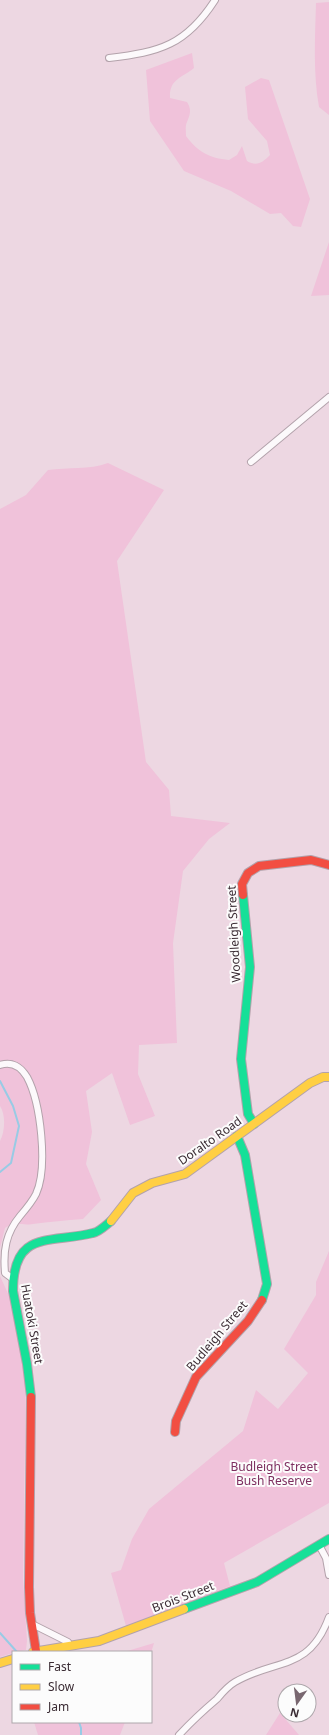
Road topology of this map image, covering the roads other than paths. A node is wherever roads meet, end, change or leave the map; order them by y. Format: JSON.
{"nodes":[{"id":1,"x":215,"y":0,"type":"edge"},
{"id":2,"x":109,"y":58,"type":"dead end"},
{"id":3,"x":329,"y":397,"type":"edge"},
{"id":4,"x":251,"y":462,"type":"dead end"},
{"id":5,"x":329,"y":865,"type":"edge"},
{"id":6,"x":0,"y":1065,"type":"edge"},
{"id":7,"x":329,"y":1077,"type":"edge"},
{"id":8,"x":254,"y":1124,"type":"junction"},
{"id":9,"x":237,"y":1136,"type":"junction"},
{"id":10,"x":13,"y":1280,"type":"junction"},
{"id":11,"x":175,"y":1432,"type":"dead end"},
{"id":12,"x":329,"y":1539,"type":"edge"},
{"id":13,"x":319,"y":1545,"type":"junction"},
{"id":14,"x":329,"y":1575,"type":"edge"},
{"id":15,"x":329,"y":1617,"type":"edge"},
{"id":16,"x":32,"y":1624,"type":"junction"},
{"id":17,"x":69,"y":1646,"type":"junction"},
{"id":18,"x":35,"y":1651,"type":"edge"},
{"id":19,"x":41,"y":1651,"type":"edge"},
{"id":20,"x":12,"y":1659,"type":"edge"},
{"id":21,"x":0,"y":1663,"type":"edge"},
{"id":22,"x":179,"y":1735,"type":"edge"}],
"edges":[{"from":1,"to":2,"type":"street"},
{"from":3,"to":4,"type":"street"},
{"from":5,"to":8,"type":"street","name":"Woodleigh Street"},
{"from":6,"to":10,"type":"street","name":"Huatoki Street"},
{"from":7,"to":8,"type":"street","name":"Doralto Road"},
{"from":8,"to":9,"type":"street","name":"Doralto Road"},
{"from":9,"to":10,"type":"street","name":"Doralto Road"},
{"from":9,"to":11,"type":"street","name":"Budleigh Street"},
{"from":10,"to":16,"type":"street","name":"Huatoki Street"},
{"from":12,"to":13,"type":"street","name":"Brois Street"},
{"from":13,"to":14,"type":"street"},
{"from":13,"to":17,"type":"street","name":"Brois Street"},
{"from":15,"to":22,"type":"street"},
{"from":16,"to":17,"type":"street"},
{"from":16,"to":18,"type":"street","name":"Huatoki Street"},
{"from":17,"to":19,"type":"street","name":"Brois Street"},
{"from":20,"to":21,"type":"street"}]}
